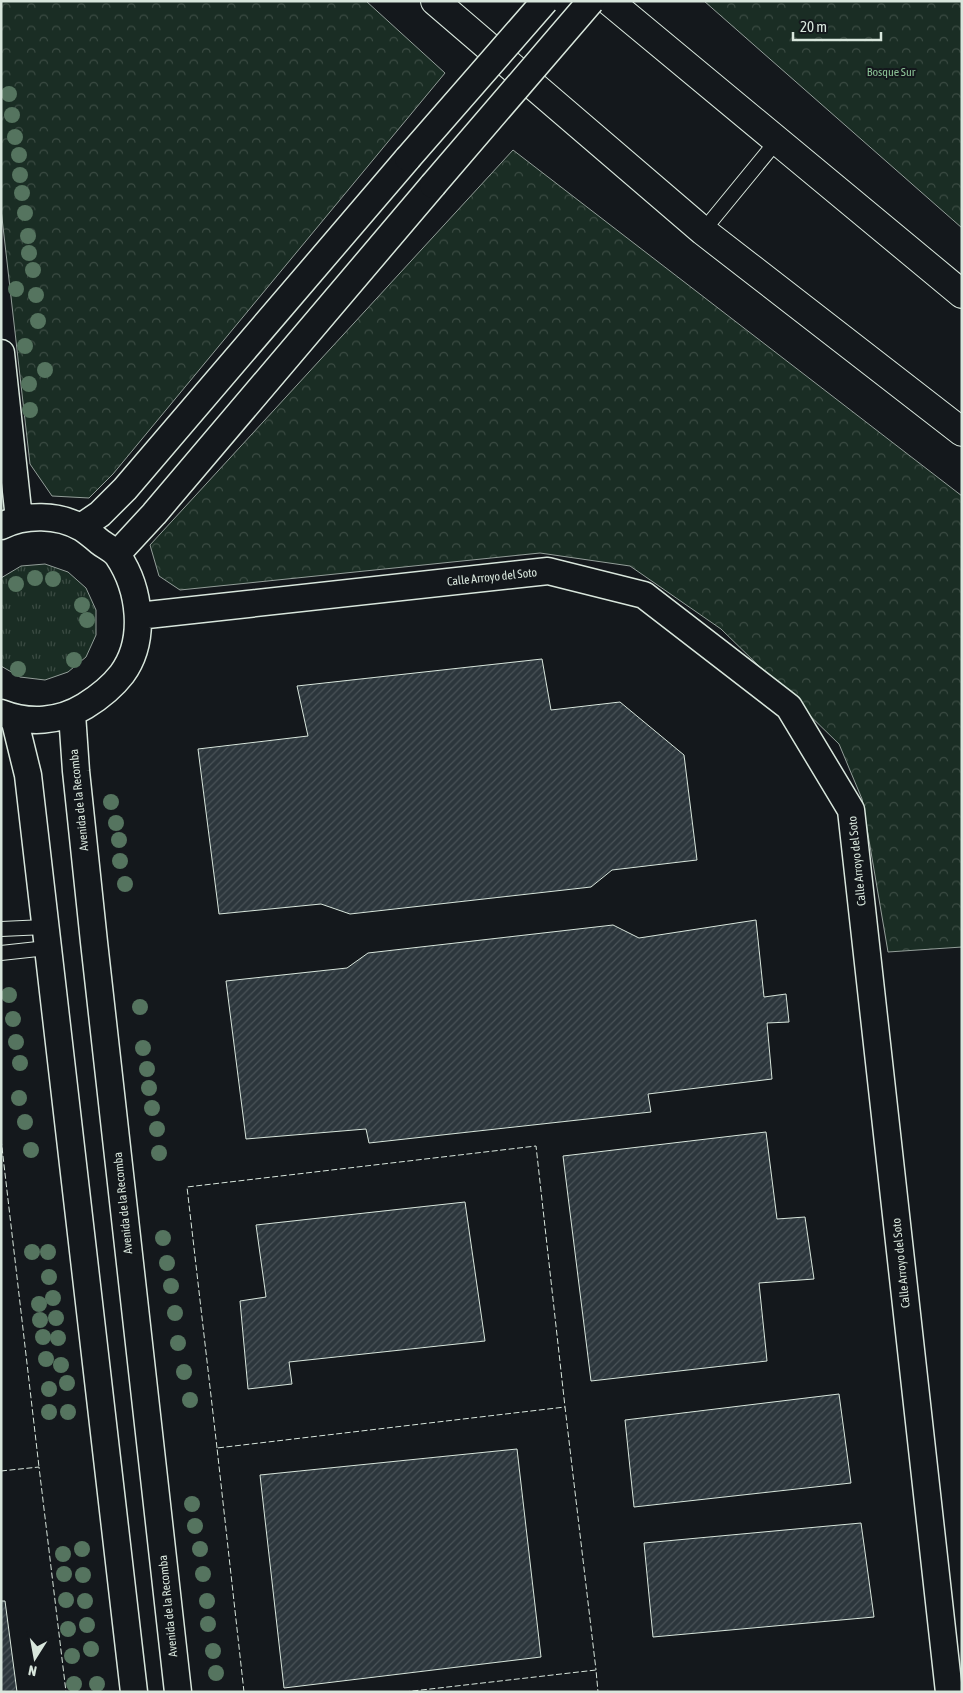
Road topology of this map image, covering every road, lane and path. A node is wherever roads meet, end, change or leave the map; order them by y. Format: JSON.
{"nodes":[{"id":1,"x":436,"y":1,"type":"edge"},
{"id":2,"x":545,"y":1,"type":"edge"},
{"id":3,"x":591,"y":1,"type":"edge"},
{"id":4,"x":609,"y":1,"type":"edge"},
{"id":5,"x":776,"y":142,"type":"junction"},
{"id":6,"x":703,"y":231,"type":"junction"},
{"id":7,"x":962,"y":294,"type":"edge"},
{"id":8,"x":1,"y":353,"type":"edge"},
{"id":9,"x":962,"y":432,"type":"edge"},
{"id":10,"x":10,"y":523,"type":"edge"},
{"id":11,"x":81,"y":527,"type":"junction"},
{"id":12,"x":117,"y":554,"type":"junction"},
{"id":13,"x":138,"y":616,"type":"junction"},
{"id":14,"x":72,"y":714,"type":"junction"},
{"id":15,"x":8,"y":716,"type":"edge"},
{"id":16,"x":1,"y":929,"type":"edge"},
{"id":17,"x":46,"y":937,"type":"junction"},
{"id":18,"x":1,"y":954,"type":"edge"},
{"id":19,"x":134,"y":1692,"type":"edge"},
{"id":20,"x":178,"y":1692,"type":"edge"},
{"id":21,"x":949,"y":1692,"type":"edge"}],
"edges":[{"from":1,"to":6,"type":"highway"},
{"from":2,"to":11,"type":"street","bridge":true},
{"from":3,"to":12,"type":"street","bridge":true},
{"from":4,"to":5,"type":"highway"},
{"from":5,"to":6,"type":"lane"},
{"from":5,"to":7,"type":"highway"},
{"from":6,"to":9,"type":"highway"},
{"from":8,"to":10,"type":"street"},
{"from":10,"to":11,"type":"street"},
{"from":11,"to":12,"type":"street"},
{"from":12,"to":13,"type":"street"},
{"from":13,"to":14,"type":"street"},
{"from":13,"to":21,"type":"street","name":"Calle Arroyo del Soto"},
{"from":14,"to":15,"type":"street"},
{"from":14,"to":20,"type":"street","name":"Avenida de la Recomba"},
{"from":15,"to":17,"type":"street"},
{"from":16,"to":17,"type":"lane"},
{"from":17,"to":18,"type":"lane"},
{"from":17,"to":19,"type":"street"}]}
